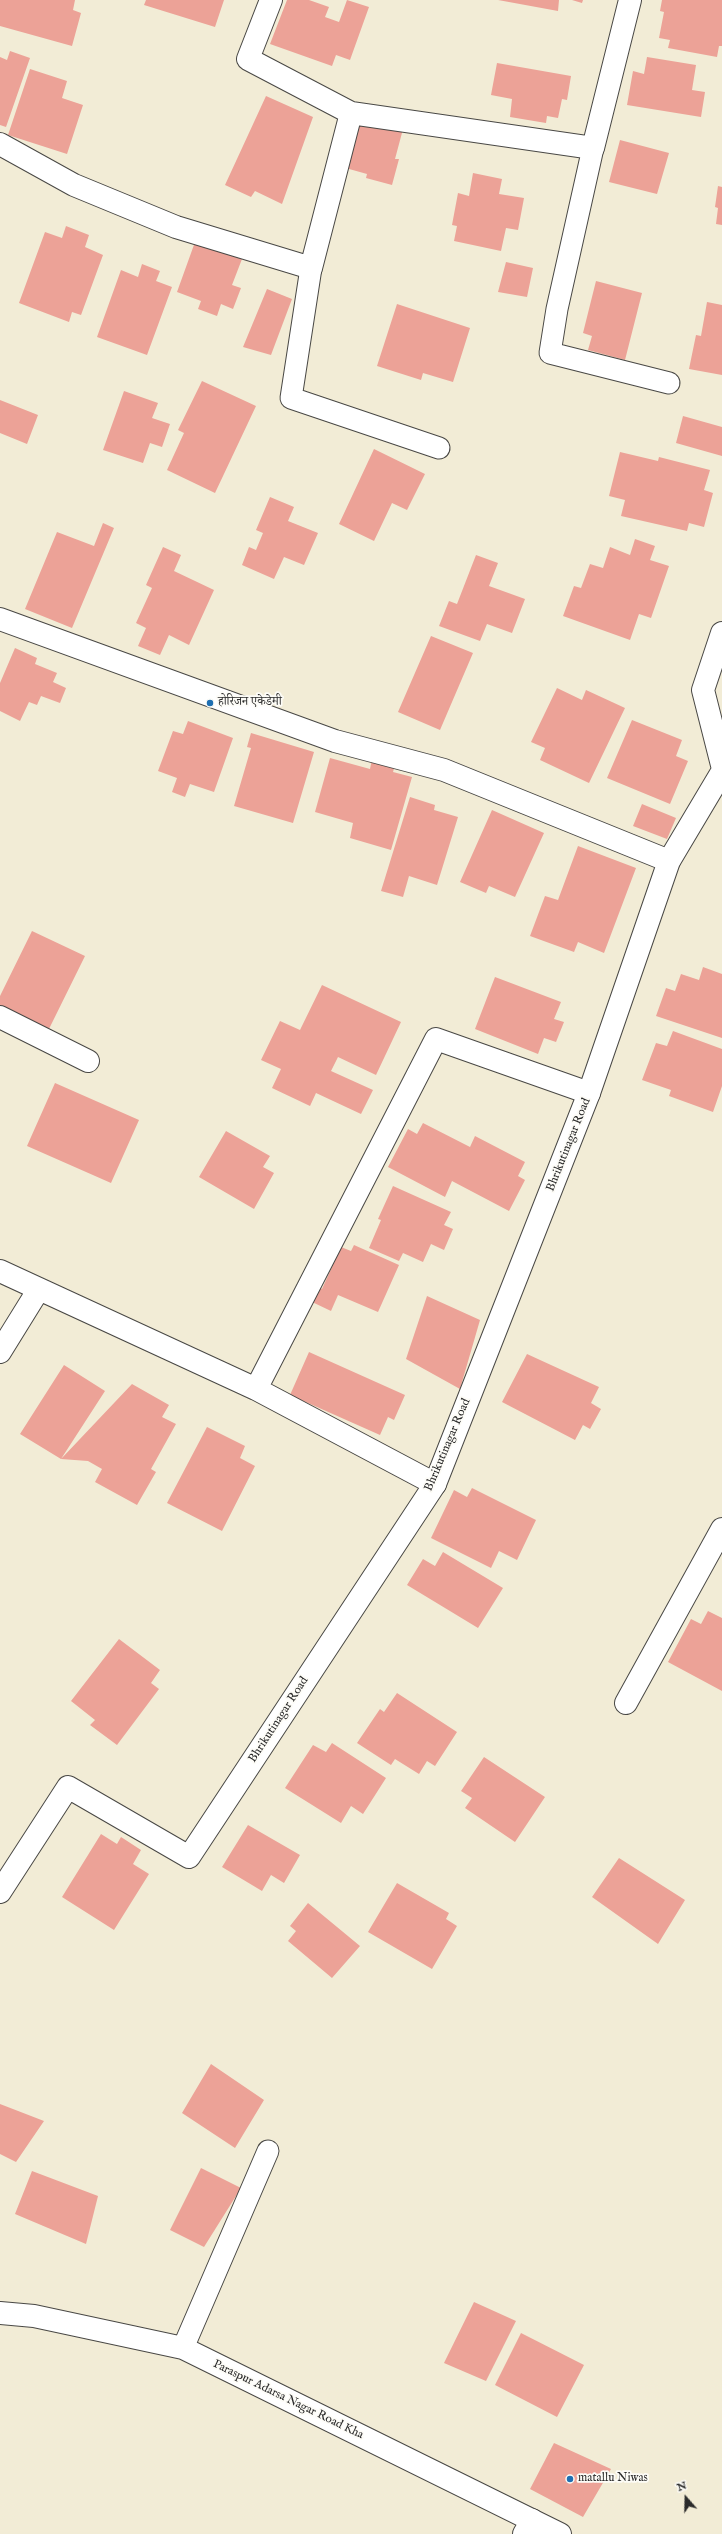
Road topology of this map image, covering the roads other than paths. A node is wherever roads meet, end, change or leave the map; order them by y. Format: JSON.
{"nodes":[{"id":1,"x":271,"y":0,"type":"edge"},
{"id":2,"x":630,"y":0,"type":"edge"},
{"id":3,"x":351,"y":113,"type":"junction"},
{"id":4,"x":0,"y":144,"type":"edge"},
{"id":5,"x":593,"y":148,"type":"junction"},
{"id":6,"x":311,"y":268,"type":"junction"},
{"id":7,"x":669,"y":383,"type":"dead end"},
{"id":8,"x":439,"y":448,"type":"dead end"},
{"id":9,"x":0,"y":619,"type":"edge"},
{"id":10,"x":722,"y":633,"type":"edge"},
{"id":11,"x":722,"y":765,"type":"edge"},
{"id":12,"x":722,"y":772,"type":"edge"},
{"id":13,"x":669,"y":861,"type":"junction"},
{"id":14,"x":0,"y":1017,"type":"edge"},
{"id":15,"x":88,"y":1061,"type":"dead end"},
{"id":16,"x":590,"y":1093,"type":"junction"},
{"id":17,"x":0,"y":1270,"type":"edge"},
{"id":18,"x":39,"y":1289,"type":"junction"},
{"id":19,"x":0,"y":1352,"type":"edge"},
{"id":20,"x":256,"y":1389,"type":"junction"},
{"id":21,"x":435,"y":1484,"type":"junction"},
{"id":22,"x":722,"y":1529,"type":"edge"},
{"id":23,"x":626,"y":1703,"type":"dead end"},
{"id":24,"x":0,"y":1892,"type":"edge"},
{"id":25,"x":268,"y":2151,"type":"dead end"},
{"id":26,"x":0,"y":2313,"type":"edge"},
{"id":27,"x":182,"y":2348,"type":"junction"},
{"id":28,"x":528,"y":2527,"type":"edge"},
{"id":29,"x":560,"y":2534,"type":"edge"}],
"edges":[{"from":1,"to":3,"type":"street"},
{"from":2,"to":5,"type":"street"},
{"from":3,"to":5,"type":"street"},
{"from":3,"to":6,"type":"street"},
{"from":4,"to":6,"type":"street"},
{"from":5,"to":7,"type":"lane"},
{"from":6,"to":8,"type":"lane"},
{"from":9,"to":13,"type":"street"},
{"from":10,"to":11,"type":"street"},
{"from":12,"to":13,"type":"street","name":"Bhrikutinagar Road"},
{"from":13,"to":16,"type":"street","name":"Bhrikutinagar Road"},
{"from":14,"to":15,"type":"street"},
{"from":16,"to":20,"type":"street"},
{"from":16,"to":21,"type":"street","name":"Bhrikutinagar Road"},
{"from":17,"to":18,"type":"street"},
{"from":18,"to":19,"type":"street"},
{"from":18,"to":20,"type":"street"},
{"from":20,"to":21,"type":"street"},
{"from":21,"to":24,"type":"street","name":"Bhrikutinagar Road"},
{"from":22,"to":23,"type":"street"},
{"from":25,"to":27,"type":"lane"},
{"from":26,"to":27,"type":"street","name":"Paraspur Adarsa Nagar Road Kha"},
{"from":27,"to":28,"type":"street","name":"Paraspur Adarsa Nagar Road Kha"},
{"from":28,"to":29,"type":"street","name":"Paraspur Adarsa Nagar Road Kha"}]}
